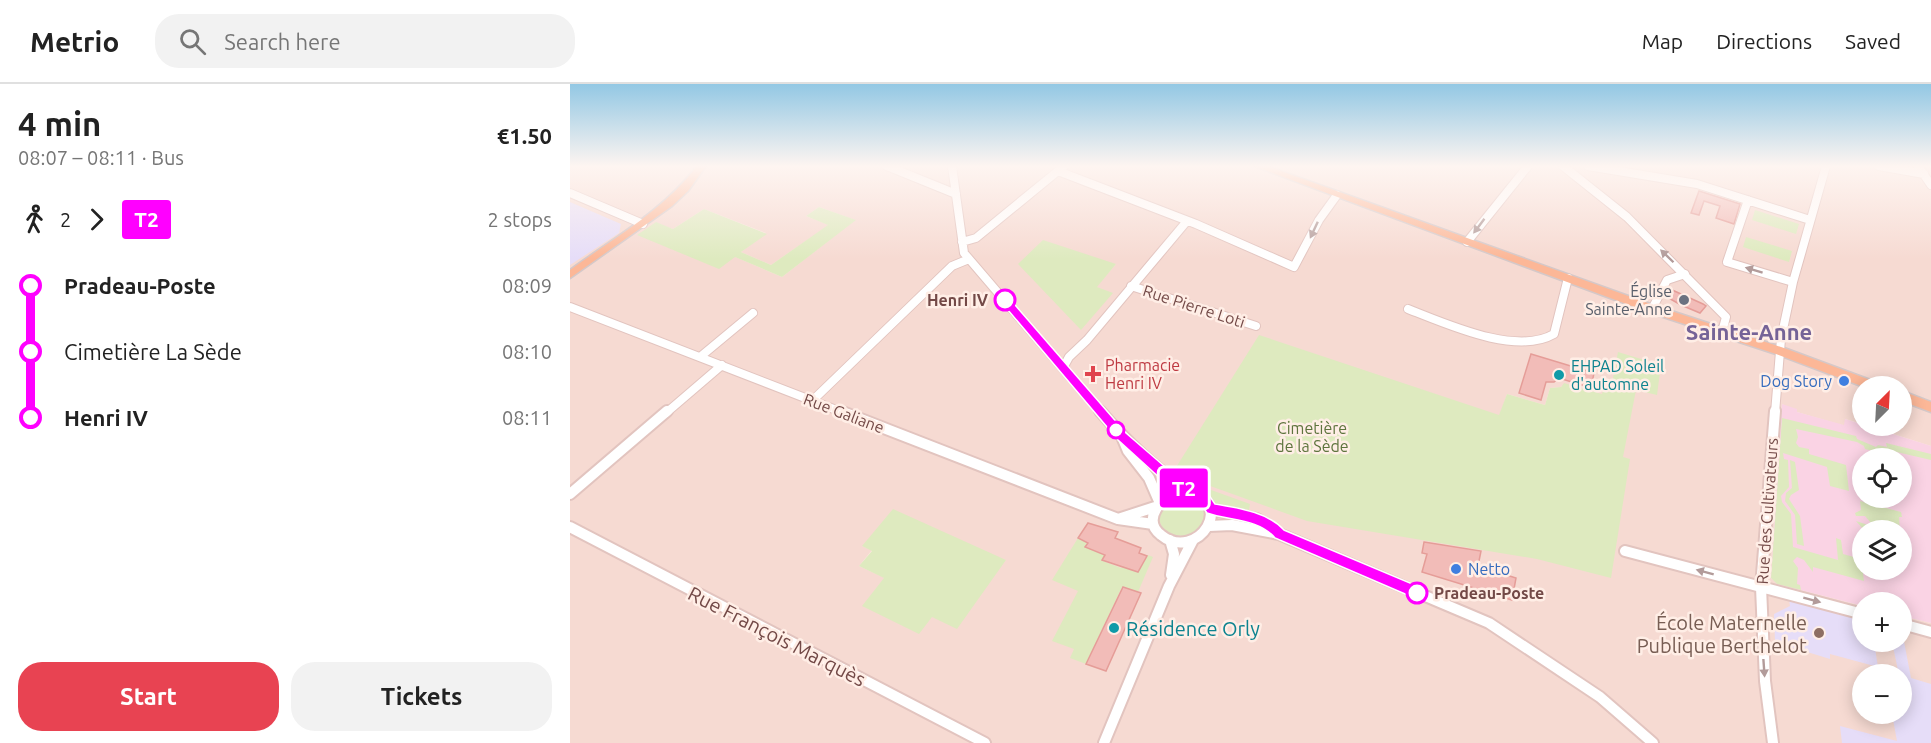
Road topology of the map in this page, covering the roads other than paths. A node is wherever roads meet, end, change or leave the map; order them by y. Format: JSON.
{"nodes":[{"id":1,"x":579,"y":197,"type":"edge"},
{"id":2,"x":678,"y":197,"type":"edge"},
{"id":3,"x":956,"y":197,"type":"edge"},
{"id":4,"x":1027,"y":197,"type":"edge"},
{"id":5,"x":1128,"y":197,"type":"edge"},
{"id":6,"x":1336,"y":197,"type":"edge"},
{"id":7,"x":1342,"y":197,"type":"edge"},
{"id":8,"x":1503,"y":197,"type":"edge"},
{"id":9,"x":1602,"y":197,"type":"edge"},
{"id":10,"x":1737,"y":197,"type":"edge"},
{"id":11,"x":1817,"y":197,"type":"edge"},
{"id":12,"x":1748,"y":200,"type":"junction"},
{"id":13,"x":1810,"y":220,"type":"junction"},
{"id":14,"x":1187,"y":221,"type":"junction"},
{"id":15,"x":643,"y":224,"type":"junction"},
{"id":16,"x":962,"y":242,"type":"junction"},
{"id":17,"x":1467,"y":242,"type":"junction"},
{"id":18,"x":969,"y":259,"type":"junction"},
{"id":19,"x":1685,"y":274,"type":"junction"},
{"id":20,"x":570,"y":275,"type":"edge"},
{"id":21,"x":1568,"y":278,"type":"junction"},
{"id":22,"x":1794,"y":282,"type":"junction"},
{"id":23,"x":1131,"y":286,"type":"junction"},
{"id":24,"x":570,"y":307,"type":"edge"},
{"id":25,"x":1408,"y":309,"type":"dead end"},
{"id":26,"x":1652,"y":309,"type":"junction"},
{"id":27,"x":753,"y":313,"type":"dead end"},
{"id":28,"x":1256,"y":327,"type":"dead end"},
{"id":29,"x":1722,"y":332,"type":"junction"},
{"id":30,"x":1780,"y":351,"type":"junction"},
{"id":31,"x":700,"y":357,"type":"junction"},
{"id":32,"x":722,"y":365,"type":"junction"},
{"id":33,"x":1063,"y":368,"type":"junction"},
{"id":34,"x":1852,"y":378,"type":"edge"},
{"id":35,"x":1912,"y":400,"type":"edge"},
{"id":36,"x":812,"y":401,"type":"junction"},
{"id":37,"x":1931,"y":407,"type":"edge"},
{"id":38,"x":1122,"y":437,"type":"junction"},
{"id":39,"x":1187,"y":490,"type":"junction"},
{"id":40,"x":570,"y":494,"type":"edge"},
{"id":41,"x":1157,"y":504,"type":"junction"},
{"id":42,"x":1211,"y":509,"type":"junction"},
{"id":43,"x":1118,"y":519,"type":"junction"},
{"id":44,"x":1153,"y":524,"type":"junction"},
{"id":45,"x":1209,"y":526,"type":"junction"},
{"id":46,"x":570,"y":527,"type":"edge"},
{"id":47,"x":1279,"y":534,"type":"junction"},
{"id":48,"x":1170,"y":540,"type":"junction"},
{"id":49,"x":1193,"y":540,"type":"junction"},
{"id":50,"x":1625,"y":551,"type":"dead end"},
{"id":51,"x":1169,"y":586,"type":"junction"},
{"id":52,"x":1761,"y":587,"type":"junction"},
{"id":53,"x":1852,"y":611,"type":"edge"},
{"id":54,"x":1912,"y":627,"type":"edge"},
{"id":55,"x":1931,"y":632,"type":"edge"},
{"id":56,"x":985,"y":743,"type":"edge"},
{"id":57,"x":1104,"y":743,"type":"edge"},
{"id":58,"x":1653,"y":743,"type":"edge"},
{"id":59,"x":1773,"y":743,"type":"edge"}],
"edges":[{"from":1,"to":15,"type":"street"},
{"from":2,"to":15,"type":"main road"},
{"from":3,"to":16,"type":"street"},
{"from":4,"to":16,"type":"street"},
{"from":5,"to":14,"type":"street"},
{"from":6,"to":14,"type":"street","one_way":true},
{"from":7,"to":17,"type":"main road"},
{"from":8,"to":17,"type":"street","one_way":true},
{"from":19,"to":9,"type":"street","one_way":true},
{"from":10,"to":12,"type":"street"},
{"from":11,"to":13,"type":"street","name":"Rue des Cultivateurs"},
{"from":12,"to":13,"type":"street"},
{"from":22,"to":12,"type":"street","one_way":true},
{"from":13,"to":22,"type":"street","name":"Rue des Cultivateurs"},
{"from":14,"to":23,"type":"street"},
{"from":15,"to":20,"type":"main road"},
{"from":16,"to":18,"type":"street"},
{"from":17,"to":21,"type":"main road"},
{"from":18,"to":33,"type":"street"},
{"from":18,"to":36,"type":"street"},
{"from":19,"to":26,"type":"street"},
{"from":19,"to":29,"type":"street"},
{"from":21,"to":25,"type":"street"},
{"from":21,"to":26,"type":"main road"},
{"from":22,"to":30,"type":"street","name":"Rue des Cultivateurs"},
{"from":23,"to":28,"type":"street","name":"Rue Pierre Loti"},
{"from":23,"to":33,"type":"street"},
{"from":24,"to":31,"type":"street","name":"Rue Galiane"},
{"from":26,"to":29,"type":"main road"},
{"from":27,"to":31,"type":"street"},
{"from":29,"to":30,"type":"main road"},
{"from":30,"to":34,"type":"main road"},
{"from":30,"to":52,"type":"street","name":"Rue des Cultivateurs"},
{"from":31,"to":32,"type":"street","name":"Rue Galiane"},
{"from":32,"to":36,"type":"street","name":"Rue Galiane"},
{"from":32,"to":40,"type":"street"},
{"from":33,"to":38,"type":"street"},
{"from":35,"to":37,"type":"main road"},
{"from":36,"to":43,"type":"street","name":"Rue Galiane"},
{"from":38,"to":39,"type":"street"},
{"from":38,"to":41,"type":"street"},
{"from":39,"to":41,"type":"street"},
{"from":39,"to":42,"type":"street"},
{"from":41,"to":43,"type":"street"},
{"from":41,"to":44,"type":"street"},
{"from":42,"to":45,"type":"street"},
{"from":42,"to":47,"type":"street"},
{"from":43,"to":44,"type":"street","name":"Rue Galiane"},
{"from":44,"to":48,"type":"street"},
{"from":45,"to":47,"type":"street"},
{"from":45,"to":49,"type":"street"},
{"from":46,"to":56,"type":"street","name":"Rue François Marquès"},
{"from":47,"to":58,"type":"street"},
{"from":48,"to":49,"type":"street"},
{"from":48,"to":51,"type":"street"},
{"from":49,"to":51,"type":"street"},
{"from":52,"to":50,"type":"street","one_way":true},
{"from":51,"to":57,"type":"street"},
{"from":52,"to":53,"type":"street","one_way":true},
{"from":52,"to":59,"type":"street","name":"Rue des Cultivateurs","one_way":true},
{"from":54,"to":55,"type":"street"}]}
